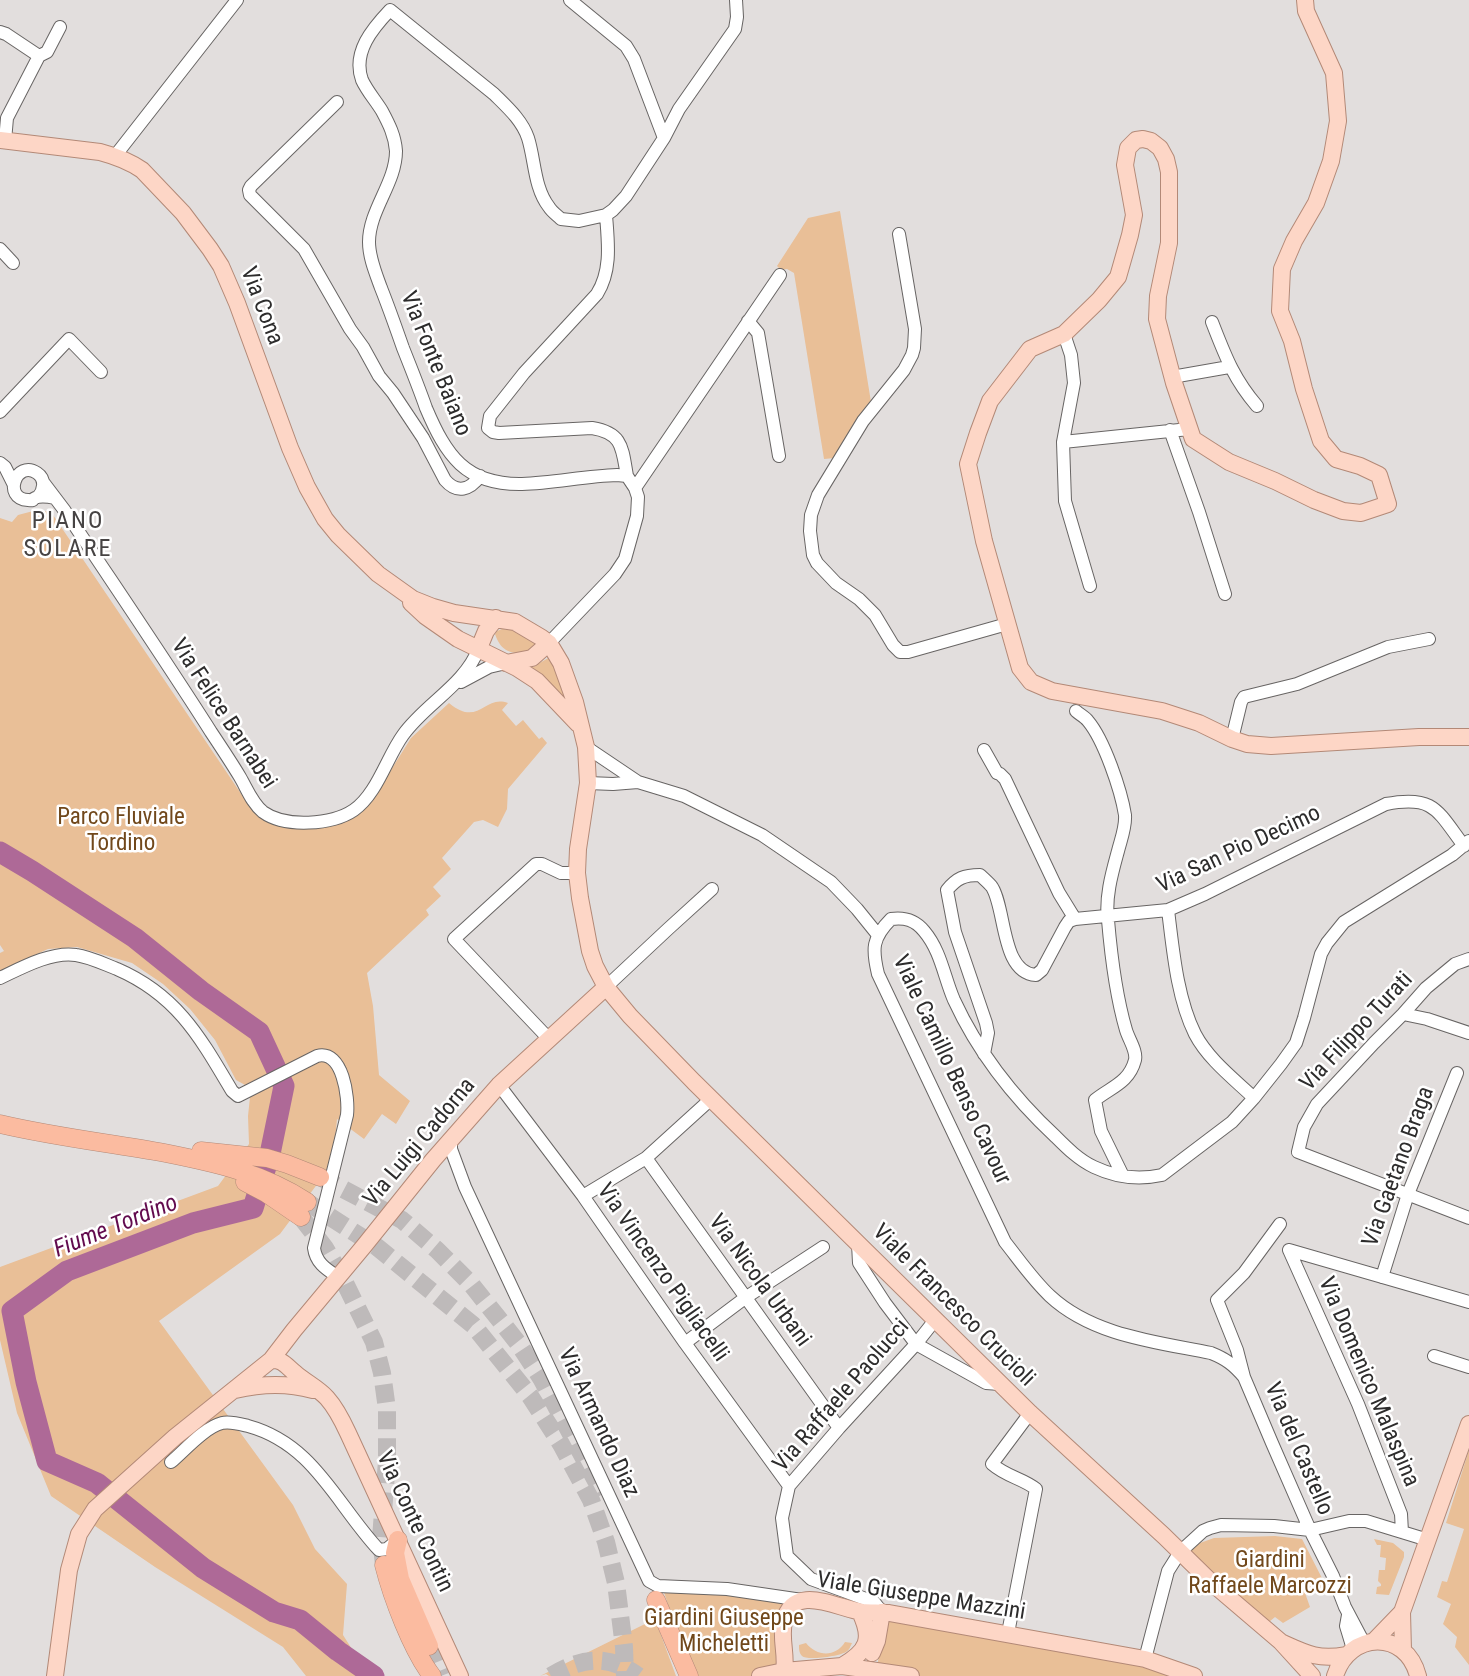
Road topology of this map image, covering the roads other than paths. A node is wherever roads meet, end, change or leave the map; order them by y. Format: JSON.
{"nodes":[{"id":1,"x":237,"y":0,"type":"edge"},
{"id":2,"x":378,"y":0,"type":"edge"},
{"id":3,"x":570,"y":0,"type":"edge"},
{"id":4,"x":736,"y":0,"type":"edge"},
{"id":5,"x":1305,"y":0,"type":"edge"},
{"id":6,"x":390,"y":10,"type":"junction"},
{"id":7,"x":60,"y":27,"type":"dead end"},
{"id":8,"x":0,"y":32,"type":"edge"},
{"id":9,"x":39,"y":56,"type":"junction"},
{"id":10,"x":337,"y":102,"type":"dead end"},
{"id":11,"x":664,"y":138,"type":"junction"},
{"id":12,"x":2,"y":140,"type":"edge"},
{"id":13,"x":115,"y":156,"type":"junction"},
{"id":14,"x":606,"y":215,"type":"junction"},
{"id":15,"x":900,"y":234,"type":"dead end"},
{"id":16,"x":0,"y":248,"type":"edge"},
{"id":17,"x":13,"y":263,"type":"dead end"},
{"id":18,"x":780,"y":275,"type":"dead end"},
{"id":19,"x":748,"y":321,"type":"junction"},
{"id":20,"x":1212,"y":322,"type":"dead end"},
{"id":21,"x":1064,"y":334,"type":"junction"},
{"id":22,"x":1229,"y":366,"type":"junction"},
{"id":23,"x":101,"y":372,"type":"dead end"},
{"id":24,"x":1172,"y":377,"type":"junction"},
{"id":25,"x":1257,"y":406,"type":"dead end"},
{"id":26,"x":0,"y":412,"type":"edge"},
{"id":27,"x":1189,"y":429,"type":"junction"},
{"id":28,"x":1170,"y":430,"type":"junction"},
{"id":29,"x":1063,"y":442,"type":"junction"},
{"id":30,"x":779,"y":456,"type":"dead end"},
{"id":31,"x":2,"y":465,"type":"edge"},
{"id":32,"x":480,"y":476,"type":"junction"},
{"id":33,"x":626,"y":476,"type":"junction"},
{"id":34,"x":16,"y":478,"type":"junction"},
{"id":35,"x":43,"y":482,"type":"junction"},
{"id":36,"x":635,"y":488,"type":"junction"},
{"id":37,"x":38,"y":497,"type":"junction"},
{"id":38,"x":55,"y":498,"type":"junction"},
{"id":39,"x":1090,"y":586,"type":"dead end"},
{"id":40,"x":397,"y":589,"type":"junction"},
{"id":41,"x":1225,"y":594,"type":"dead end"},
{"id":42,"x":496,"y":618,"type":"junction"},
{"id":43,"x":1007,"y":624,"type":"junction"},
{"id":44,"x":1429,"y":639,"type":"dead end"},
{"id":45,"x":549,"y":643,"type":"junction"},
{"id":46,"x":479,"y":648,"type":"junction"},
{"id":47,"x":506,"y":663,"type":"junction"},
{"id":48,"x":452,"y":688,"type":"junction"},
{"id":49,"x":1076,"y":711,"type":"dead end"},
{"id":50,"x":582,"y":728,"type":"junction"},
{"id":51,"x":1469,"y":737,"type":"edge"},
{"id":52,"x":1232,"y":739,"type":"junction"},
{"id":53,"x":586,"y":747,"type":"junction"},
{"id":54,"x":984,"y":750,"type":"dead end"},
{"id":55,"x":638,"y":782,"type":"junction"},
{"id":56,"x":588,"y":783,"type":"junction"},
{"id":57,"x":1466,"y":843,"type":"edge"},
{"id":58,"x":577,"y":873,"type":"junction"},
{"id":59,"x":712,"y":889,"type":"dead end"},
{"id":60,"x":1168,"y":911,"type":"junction"},
{"id":61,"x":1107,"y":916,"type":"junction"},
{"id":62,"x":1075,"y":919,"type":"junction"},
{"id":63,"x":878,"y":935,"type":"junction"},
{"id":64,"x":1469,"y":959,"type":"edge"},
{"id":65,"x":0,"y":978,"type":"edge"},
{"id":66,"x":606,"y":987,"type":"junction"},
{"id":67,"x":1403,"y":1014,"type":"junction"},
{"id":68,"x":1469,"y":1033,"type":"edge"},
{"id":69,"x":550,"y":1039,"type":"junction"},
{"id":70,"x":984,"y":1054,"type":"junction"},
{"id":71,"x":1457,"y":1073,"type":"dead end"},
{"id":72,"x":499,"y":1085,"type":"junction"},
{"id":73,"x":1254,"y":1098,"type":"junction"},
{"id":74,"x":711,"y":1099,"type":"junction"},
{"id":75,"x":0,"y":1124,"type":"edge"},
{"id":76,"x":451,"y":1140,"type":"junction"},
{"id":77,"x":142,"y":1149,"type":"junction"},
{"id":78,"x":646,"y":1158,"type":"junction"},
{"id":79,"x":433,"y":1160,"type":"junction"},
{"id":80,"x":458,"y":1170,"type":"junction"},
{"id":81,"x":316,"y":1175,"type":"tunnel mouth"},
{"id":82,"x":1123,"y":1176,"type":"junction"},
{"id":83,"x":1408,"y":1194,"type":"junction"},
{"id":84,"x":583,"y":1196,"type":"junction"},
{"id":85,"x":299,"y":1206,"type":"tunnel mouth"},
{"id":86,"x":1469,"y":1218,"type":"edge"},
{"id":87,"x":1280,"y":1224,"type":"dead end"},
{"id":88,"x":858,"y":1244,"type":"junction"},
{"id":89,"x":823,"y":1247,"type":"dead end"},
{"id":90,"x":1382,"y":1277,"type":"junction"},
{"id":91,"x":338,"y":1278,"type":"junction"},
{"id":92,"x":745,"y":1298,"type":"junction"},
{"id":93,"x":1469,"y":1302,"type":"edge"},
{"id":94,"x":935,"y":1320,"type":"junction"},
{"id":95,"x":685,"y":1343,"type":"junction"},
{"id":96,"x":916,"y":1344,"type":"junction"},
{"id":97,"x":1434,"y":1356,"type":"dead end"},
{"id":98,"x":275,"y":1364,"type":"junction"},
{"id":99,"x":1469,"y":1367,"type":"edge"},
{"id":100,"x":1244,"y":1377,"type":"junction"},
{"id":101,"x":1000,"y":1384,"type":"junction"},
{"id":102,"x":274,"y":1386,"type":"junction"},
{"id":103,"x":233,"y":1391,"type":"junction"},
{"id":104,"x":320,"y":1392,"type":"junction"},
{"id":105,"x":1030,"y":1413,"type":"junction"},
{"id":106,"x":1469,"y":1423,"type":"edge"},
{"id":107,"x":839,"y":1428,"type":"junction"},
{"id":108,"x":171,"y":1462,"type":"dead end"},
{"id":109,"x":789,"y":1486,"type":"junction"},
{"id":110,"x":1310,"y":1530,"type":"junction"},
{"id":111,"x":1402,"y":1532,"type":"junction"},
{"id":112,"x":398,"y":1540,"type":"junction"},
{"id":113,"x":1428,"y":1540,"type":"junction"},
{"id":114,"x":1180,"y":1552,"type":"junction"},
{"id":115,"x":384,"y":1565,"type":"tunnel mouth"},
{"id":116,"x":656,"y":1600,"type":"dead end"},
{"id":117,"x":802,"y":1600,"type":"junction"},
{"id":118,"x":860,"y":1612,"type":"junction"},
{"id":119,"x":882,"y":1612,"type":"junction"},
{"id":120,"x":1402,"y":1612,"type":"junction"},
{"id":121,"x":1008,"y":1633,"type":"junction"},
{"id":122,"x":1281,"y":1642,"type":"junction"},
{"id":123,"x":429,"y":1646,"type":"tunnel mouth"},
{"id":124,"x":1354,"y":1649,"type":"junction"},
{"id":125,"x":1403,"y":1650,"type":"junction"},
{"id":126,"x":1145,"y":1659,"type":"junction"},
{"id":127,"x":850,"y":1666,"type":"junction"},
{"id":128,"x":796,"y":1672,"type":"edge"},
{"id":129,"x":54,"y":1676,"type":"edge"},
{"id":130,"x":432,"y":1676,"type":"edge"},
{"id":131,"x":460,"y":1676,"type":"edge"},
{"id":132,"x":689,"y":1676,"type":"edge"},
{"id":133,"x":760,"y":1676,"type":"edge"},
{"id":134,"x":911,"y":1676,"type":"edge"},
{"id":135,"x":1194,"y":1676,"type":"edge"},
{"id":136,"x":1312,"y":1676,"type":"edge"},
{"id":137,"x":1335,"y":1676,"type":"edge"},
{"id":138,"x":1418,"y":1676,"type":"edge"}],
"edges":[{"from":1,"to":13,"type":"street"},
{"from":2,"to":6,"type":"street"},
{"from":3,"to":11,"type":"street"},
{"from":4,"to":11,"type":"street"},
{"from":5,"to":27,"type":"main road"},
{"from":6,"to":14,"type":"street"},
{"from":6,"to":32,"type":"street","name":"Via Fonte Baiano"},
{"from":7,"to":9,"type":"street"},
{"from":8,"to":9,"type":"street"},
{"from":9,"to":12,"type":"street"},
{"from":10,"to":32,"type":"street"},
{"from":11,"to":14,"type":"street"},
{"from":12,"to":13,"type":"main road","name":"Via Cona"},
{"from":13,"to":40,"type":"main road","name":"Via Cona"},
{"from":14,"to":33,"type":"street"},
{"from":15,"to":43,"type":"street"},
{"from":16,"to":17,"type":"street"},
{"from":18,"to":19,"type":"street"},
{"from":19,"to":30,"type":"street"},
{"from":19,"to":36,"type":"street"},
{"from":20,"to":22,"type":"street"},
{"from":21,"to":24,"type":"main road"},
{"from":21,"to":29,"type":"street"},
{"from":21,"to":43,"type":"main road"},
{"from":22,"to":24,"type":"street"},
{"from":22,"to":25,"type":"street"},
{"from":23,"to":26,"type":"street"},
{"from":24,"to":27,"type":"main road"},
{"from":27,"to":28,"type":"street"},
{"from":28,"to":29,"type":"street"},
{"from":28,"to":41,"type":"street"},
{"from":29,"to":39,"type":"street"},
{"from":31,"to":34,"type":"street"},
{"from":32,"to":33,"type":"street","name":"Via Fonte Baiano"},
{"from":33,"to":36,"type":"street"},
{"from":34,"to":35,"type":"street"},
{"from":34,"to":37,"type":"street"},
{"from":35,"to":37,"type":"street"},
{"from":35,"to":38,"type":"street","name":"Via Felice Barnabei"},
{"from":36,"to":45,"type":"street"},
{"from":37,"to":38,"type":"street"},
{"from":38,"to":48,"type":"street","name":"Via Felice Barnabei"},
{"from":40,"to":42,"type":"main road","name":"Via Cona"},
{"from":40,"to":46,"type":"main road","name":"Via Cona"},
{"from":42,"to":45,"type":"main road","name":"Via Cona"},
{"from":42,"to":46,"type":"main road"},
{"from":43,"to":52,"type":"main road"},
{"from":44,"to":52,"type":"street"},
{"from":45,"to":47,"type":"main road"},
{"from":45,"to":50,"type":"main road","name":"Viale Francesco Crucioli"},
{"from":46,"to":47,"type":"main road","name":"Via Cona"},
{"from":46,"to":48,"type":"street","name":"Via Felice Barnabei"},
{"from":47,"to":48,"type":"street","name":"Via Felice Barnabei"},
{"from":47,"to":50,"type":"main road","name":"Via Cona"},
{"from":49,"to":61,"type":"street"},
{"from":50,"to":53,"type":"main road","name":"Viale Francesco Crucioli"},
{"from":51,"to":52,"type":"main road"},
{"from":53,"to":55,"type":"street"},
{"from":53,"to":56,"type":"main road","name":"Viale Francesco Crucioli"},
{"from":54,"to":62,"type":"street"},
{"from":55,"to":56,"type":"street"},
{"from":55,"to":63,"type":"street"},
{"from":56,"to":58,"type":"main road","name":"Viale Francesco Crucioli"},
{"from":57,"to":60,"type":"street","name":"Via San Pio Decimo"},
{"from":57,"to":73,"type":"street","name":"Viale Camillo Benso Cavour"},
{"from":58,"to":66,"type":"main road","name":"Viale Francesco Crucioli"},
{"from":58,"to":69,"type":"street"},
{"from":59,"to":66,"type":"street"},
{"from":60,"to":61,"type":"street","name":"Via San Pio Decimo"},
{"from":60,"to":73,"type":"street"},
{"from":61,"to":62,"type":"street","name":"Via San Pio Decimo"},
{"from":61,"to":82,"type":"street"},
{"from":62,"to":70,"type":"street"},
{"from":63,"to":70,"type":"street","name":"Viale Camillo Benso Cavour"},
{"from":63,"to":100,"type":"street","name":"Viale Camillo Benso Cavour"},
{"from":64,"to":67,"type":"street","name":"Via Filippo Turati"},
{"from":65,"to":91,"type":"street"},
{"from":66,"to":69,"type":"main road","name":"Via Luigi Cadorna"},
{"from":66,"to":74,"type":"main road","name":"Viale Francesco Crucioli"},
{"from":67,"to":68,"type":"street"},
{"from":67,"to":83,"type":"street","name":"Via Filippo Turati"},
{"from":69,"to":72,"type":"main road","name":"Via Luigi Cadorna"},
{"from":70,"to":82,"type":"street","name":"Viale Camillo Benso Cavour"},
{"from":71,"to":83,"type":"street","name":"Via Gaetano Braga"},
{"from":72,"to":76,"type":"main road","name":"Via Luigi Cadorna"},
{"from":72,"to":84,"type":"street","name":"Via Vincenzo Pigliacelli"},
{"from":73,"to":82,"type":"street","name":"Viale Camillo Benso Cavour"},
{"from":74,"to":78,"type":"street"},
{"from":74,"to":88,"type":"main road","name":"Viale Francesco Crucioli"},
{"from":75,"to":77,"type":"highway"},
{"from":76,"to":79,"type":"main road","name":"Via Luigi Cadorna"},
{"from":76,"to":80,"type":"street","name":"Via Armando Diaz"},
{"from":77,"to":81,"type":"highway"},
{"from":77,"to":85,"type":"highway"},
{"from":78,"to":84,"type":"street"},
{"from":78,"to":92,"type":"street","name":"Via Nicola Urbani"},
{"from":79,"to":80,"type":"street"},
{"from":79,"to":91,"type":"main road","name":"Via Luigi Cadorna"},
{"from":80,"to":117,"type":"street","name":"Via Armando Diaz"},
{"from":83,"to":86,"type":"street"},
{"from":83,"to":90,"type":"street","name":"Via Gaetano Braga"},
{"from":84,"to":95,"type":"street","name":"Via Vincenzo Pigliacelli"},
{"from":87,"to":100,"type":"street","name":"Via del Castello"},
{"from":88,"to":94,"type":"main road","name":"Viale Francesco Crucioli"},
{"from":88,"to":96,"type":"street"},
{"from":89,"to":92,"type":"street"},
{"from":90,"to":93,"type":"street"},
{"from":90,"to":111,"type":"street","name":"Via Domenico Malaspina"},
{"from":91,"to":98,"type":"main road","name":"Via Luigi Cadorna"},
{"from":92,"to":95,"type":"street"},
{"from":92,"to":107,"type":"street","name":"Via Nicola Urbani"},
{"from":94,"to":96,"type":"street","name":"Via Raffaele Paolucci"},
{"from":94,"to":101,"type":"main road","name":"Viale Francesco Crucioli"},
{"from":95,"to":109,"type":"street","name":"Via Vincenzo Pigliacelli"},
{"from":96,"to":101,"type":"street"},
{"from":96,"to":107,"type":"street","name":"Via Raffaele Paolucci"},
{"from":97,"to":99,"type":"street"},
{"from":98,"to":102,"type":"main road"},
{"from":98,"to":102,"type":"main road"},
{"from":98,"to":103,"type":"main road"},
{"from":98,"to":104,"type":"main road","name":"Via Conte Contin"},
{"from":100,"to":110,"type":"street","name":"Via del Castello"},
{"from":101,"to":105,"type":"main road","name":"Viale Francesco Crucioli"},
{"from":102,"to":103,"type":"main road"},
{"from":102,"to":104,"type":"main road"},
{"from":103,"to":129,"type":"main road"},
{"from":104,"to":112,"type":"main road","name":"Via Conte Contin"},
{"from":105,"to":114,"type":"main road","name":"Viale Francesco Crucioli"},
{"from":105,"to":121,"type":"street"},
{"from":106,"to":113,"type":"main road"},
{"from":107,"to":109,"type":"street","name":"Via Raffaele Paolucci"},
{"from":108,"to":112,"type":"street"},
{"from":109,"to":119,"type":"street","name":"Via Raffaele Paolucci"},
{"from":110,"to":111,"type":"street"},
{"from":110,"to":114,"type":"street"},
{"from":110,"to":124,"type":"street","name":"Via del Castello"},
{"from":111,"to":113,"type":"street"},
{"from":112,"to":123,"type":"highway"},
{"from":112,"to":131,"type":"main road","name":"Via Conte Contin"},
{"from":113,"to":120,"type":"main road"},
{"from":114,"to":122,"type":"main road","name":"Viale Francesco Crucioli"},
{"from":114,"to":126,"type":"street"},
{"from":115,"to":130,"type":"highway"},
{"from":116,"to":132,"type":"highway"},
{"from":117,"to":118,"type":"main road","name":"Viale Giuseppe Mazzini"},
{"from":117,"to":128,"type":"main road","name":"Viale Giuseppe Mazzini"},
{"from":118,"to":119,"type":"main road","name":"Viale Giuseppe Mazzini"},
{"from":118,"to":127,"type":"main road"},
{"from":119,"to":121,"type":"main road","name":"Viale Giuseppe Mazzini"},
{"from":119,"to":127,"type":"main road"},
{"from":120,"to":124,"type":"main road"},
{"from":120,"to":125,"type":"main road"},
{"from":121,"to":126,"type":"main road","name":"Viale Giuseppe Mazzini"},
{"from":122,"to":124,"type":"main road","name":"Viale Francesco Crucioli"},
{"from":122,"to":136,"type":"main road","name":"Viale Francesco Crucioli"},
{"from":124,"to":125,"type":"main road","name":"Viale Francesco Crucioli"},
{"from":124,"to":136,"type":"main road"},
{"from":124,"to":137,"type":"main road"},
{"from":125,"to":138,"type":"main road"},
{"from":126,"to":135,"type":"main road","name":"Viale Giuseppe Mazzini"},
{"from":127,"to":128,"type":"main road"},
{"from":127,"to":134,"type":"main road"},
{"from":128,"to":133,"type":"main road"}]}
